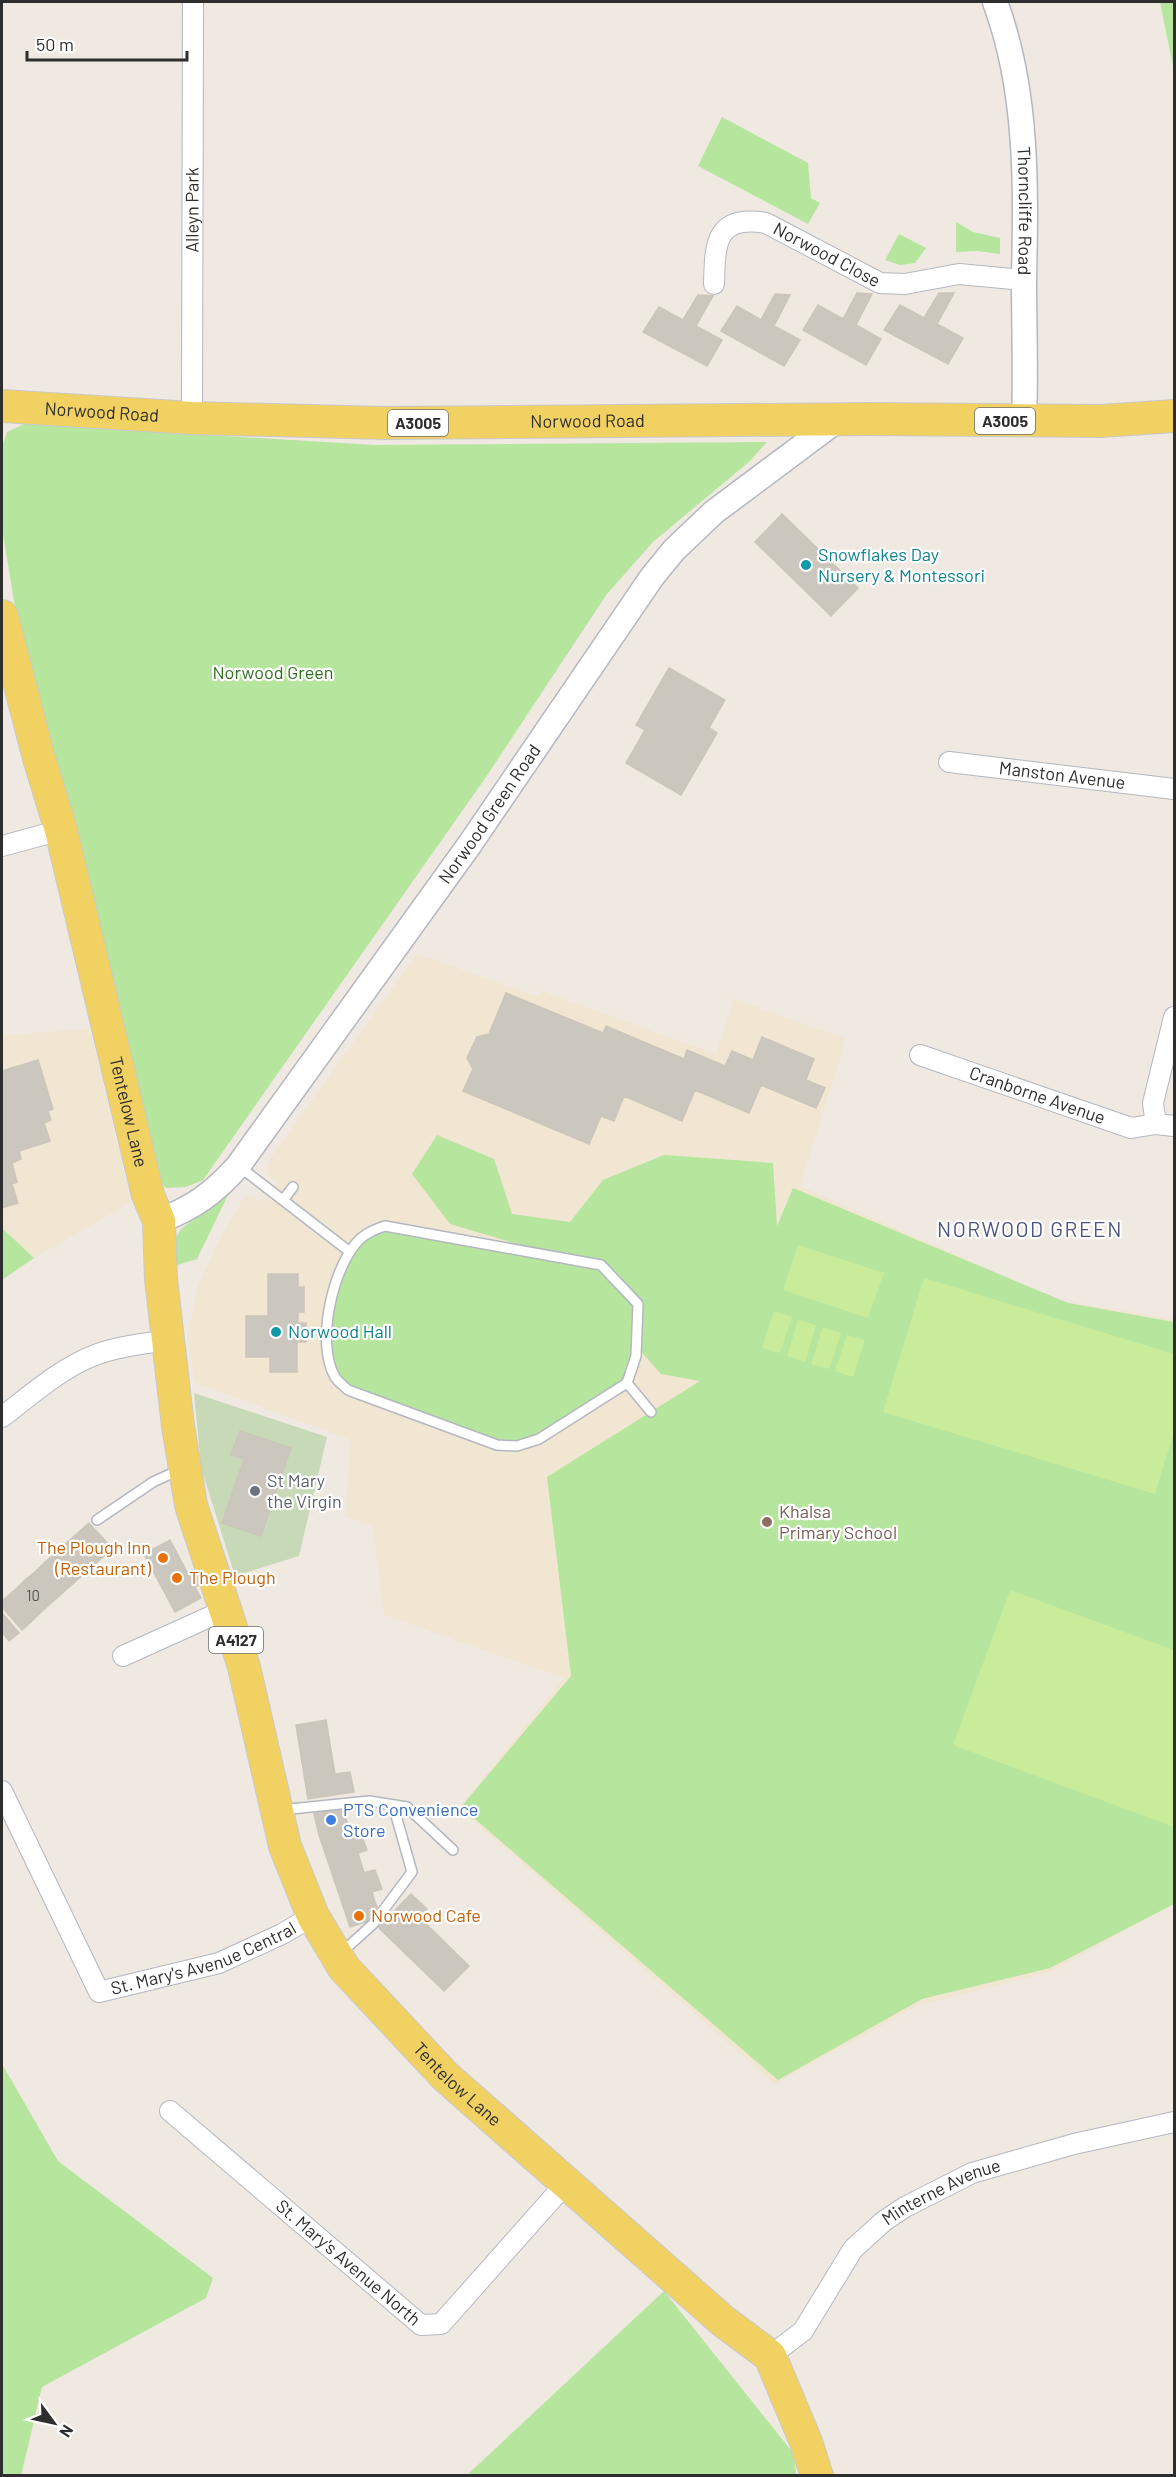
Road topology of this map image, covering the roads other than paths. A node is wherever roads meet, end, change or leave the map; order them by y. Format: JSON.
{"nodes":[{"id":1,"x":193,"y":2,"type":"edge"},
{"id":2,"x":995,"y":2,"type":"edge"},
{"id":3,"x":1024,"y":280,"type":"junction"},
{"id":4,"x":714,"y":284,"type":"dead end"},
{"id":5,"x":2,"y":406,"type":"edge"},
{"id":6,"x":1174,"y":416,"type":"edge"},
{"id":7,"x":192,"y":418,"type":"junction"},
{"id":8,"x":836,"y":421,"type":"junction"},
{"id":9,"x":1024,"y":421,"type":"junction"},
{"id":10,"x":2,"y":616,"type":"edge"},
{"id":11,"x":949,"y":762,"type":"dead end"},
{"id":12,"x":1174,"y":789,"type":"edge"},
{"id":13,"x":61,"y":830,"type":"junction"},
{"id":14,"x":2,"y":846,"type":"edge"},
{"id":15,"x":1174,"y":1017,"type":"edge"},
{"id":16,"x":920,"y":1055,"type":"dead end"},
{"id":17,"x":1165,"y":1125,"type":"edge"},
{"id":18,"x":238,"y":1166,"type":"junction"},
{"id":19,"x":293,"y":1187,"type":"dead end"},
{"id":20,"x":283,"y":1200,"type":"junction"},
{"id":21,"x":159,"y":1221,"type":"junction"},
{"id":22,"x":350,"y":1252,"type":"junction"},
{"id":23,"x":169,"y":1340,"type":"junction"},
{"id":24,"x":627,"y":1383,"type":"junction"},
{"id":25,"x":651,"y":1412,"type":"dead end"},
{"id":26,"x":2,"y":1417,"type":"edge"},
{"id":27,"x":184,"y":1468,"type":"junction"},
{"id":28,"x":97,"y":1520,"type":"dead end"},
{"id":29,"x":227,"y":1609,"type":"junction"},
{"id":30,"x":123,"y":1656,"type":"dead end"},
{"id":31,"x":2,"y":1791,"type":"edge"},
{"id":32,"x":393,"y":1805,"type":"junction"},
{"id":33,"x":276,"y":1811,"type":"junction"},
{"id":34,"x":453,"y":1850,"type":"dead end"},
{"id":35,"x":313,"y":1916,"type":"junction"},
{"id":36,"x":337,"y":1956,"type":"junction"},
{"id":37,"x":170,"y":2111,"type":"dead end"},
{"id":38,"x":1174,"y":2122,"type":"edge"},
{"id":39,"x":567,"y":2182,"type":"junction"},
{"id":40,"x":770,"y":2356,"type":"junction"},
{"id":41,"x":817,"y":2475,"type":"edge"}],
"edges":[{"from":1,"to":7,"type":"street","name":"Alleyn Park"},
{"from":2,"to":3,"type":"street","name":"Thorncliffe Road"},
{"from":3,"to":4,"type":"street","name":"Norwood Close"},
{"from":3,"to":9,"type":"street","name":"Thorncliffe Road"},
{"from":5,"to":7,"type":"main road","name":"Norwood Road","number":"A3005"},
{"from":6,"to":9,"type":"main road","name":"Norwood Road","number":"A3005"},
{"from":7,"to":8,"type":"main road","name":"Norwood Road","number":"A3005"},
{"from":8,"to":9,"type":"main road","name":"Norwood Road","number":"A3005"},
{"from":8,"to":18,"type":"street","name":"Norwood Green Road"},
{"from":10,"to":13,"type":"main road","name":"Tentelow Lane","number":"A4127"},
{"from":11,"to":12,"type":"street","name":"Manston Avenue"},
{"from":13,"to":14,"type":"street"},
{"from":13,"to":21,"type":"main road","name":"Tentelow Lane","number":"A4127"},
{"from":15,"to":17,"type":"street"},
{"from":16,"to":17,"type":"street","name":"Cranborne Avenue"},
{"from":18,"to":20,"type":"lane"},
{"from":18,"to":21,"type":"street","name":"Norwood Green Road"},
{"from":19,"to":20,"type":"lane"},
{"from":20,"to":22,"type":"lane"},
{"from":21,"to":23,"type":"main road","name":"Tentelow Lane","number":"A4127"},
{"from":22,"to":24,"type":"lane"},
{"from":22,"to":24,"type":"lane"},
{"from":23,"to":26,"type":"street"},
{"from":23,"to":27,"type":"main road","name":"Tentelow Lane","number":"A4127"},
{"from":24,"to":25,"type":"lane"},
{"from":27,"to":28,"type":"lane"},
{"from":27,"to":29,"type":"main road","name":"Tentelow Lane","number":"A4127"},
{"from":29,"to":30,"type":"street"},
{"from":29,"to":33,"type":"main road","name":"Tentelow Lane","number":"A4127"},
{"from":31,"to":35,"type":"street","name":"St. Mary's Avenue Central"},
{"from":32,"to":33,"type":"lane"},
{"from":32,"to":34,"type":"lane"},
{"from":32,"to":36,"type":"lane"},
{"from":33,"to":35,"type":"main road","name":"Tentelow Lane","number":"A4127"},
{"from":35,"to":36,"type":"main road","name":"Tentelow Lane","number":"A4127"},
{"from":36,"to":39,"type":"main road","name":"Tentelow Lane","number":"A4127"},
{"from":37,"to":39,"type":"street","name":"St. Mary's Avenue North"},
{"from":38,"to":40,"type":"street","name":"Minterne Avenue"},
{"from":39,"to":40,"type":"main road","name":"Tentelow Lane","number":"A4127"},
{"from":40,"to":41,"type":"main road"}]}
